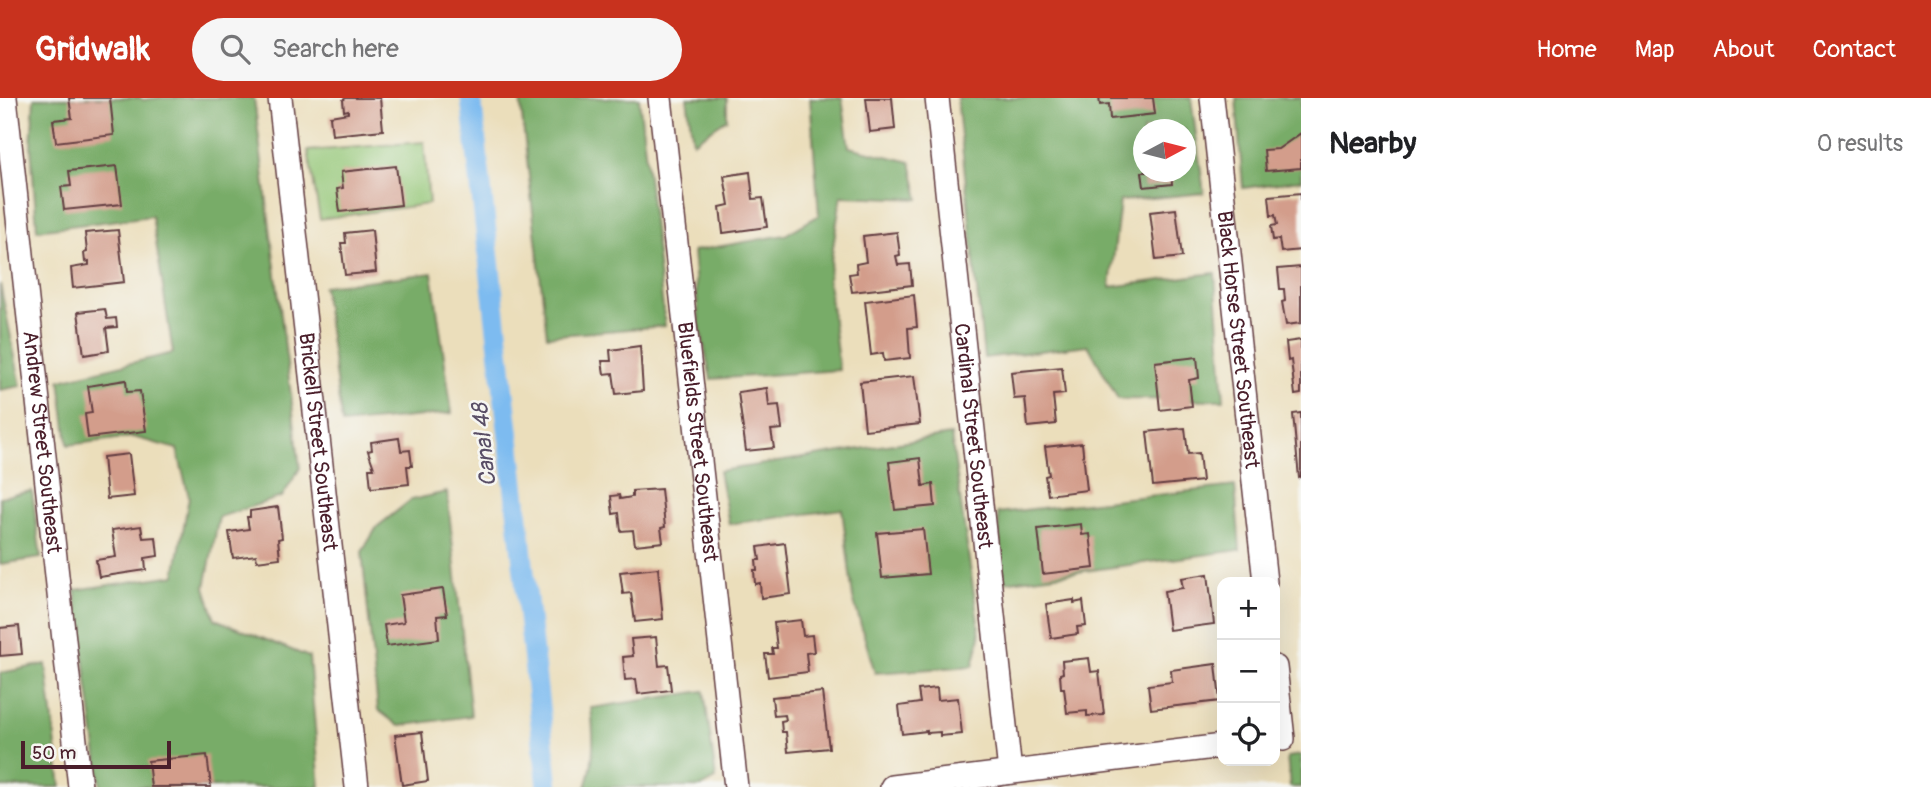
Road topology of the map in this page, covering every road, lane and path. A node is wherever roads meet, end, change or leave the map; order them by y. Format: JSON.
{"nodes":[{"id":1,"x":5,"y":98,"type":"edge"},
{"id":2,"x":280,"y":98,"type":"edge"},
{"id":3,"x":660,"y":98,"type":"edge"},
{"id":4,"x":937,"y":98,"type":"edge"},
{"id":5,"x":1212,"y":98,"type":"edge"},
{"id":6,"x":1264,"y":577,"type":"edge"},
{"id":7,"x":1280,"y":699,"type":"edge"},
{"id":8,"x":1286,"y":738,"type":"edge"},
{"id":9,"x":1217,"y":747,"type":"edge"},
{"id":10,"x":1010,"y":772,"type":"junction"},
{"id":11,"x":80,"y":787,"type":"edge"},
{"id":12,"x":357,"y":787,"type":"edge"},
{"id":13,"x":736,"y":787,"type":"edge"},
{"id":14,"x":892,"y":787,"type":"edge"}],
"edges":[{"from":1,"to":11,"type":"street","name":"Andrew Street Southeast"},
{"from":2,"to":12,"type":"street","name":"Brickell Street Southeast"},
{"from":3,"to":13,"type":"street","name":"Bluefields Street Southeast"},
{"from":4,"to":10,"type":"street","name":"Cardinal Street Southeast"},
{"from":5,"to":6,"type":"street","name":"Black Horse Street Southeast"},
{"from":7,"to":8,"type":"street"},
{"from":9,"to":10,"type":"street"},
{"from":10,"to":14,"type":"street"}]}
